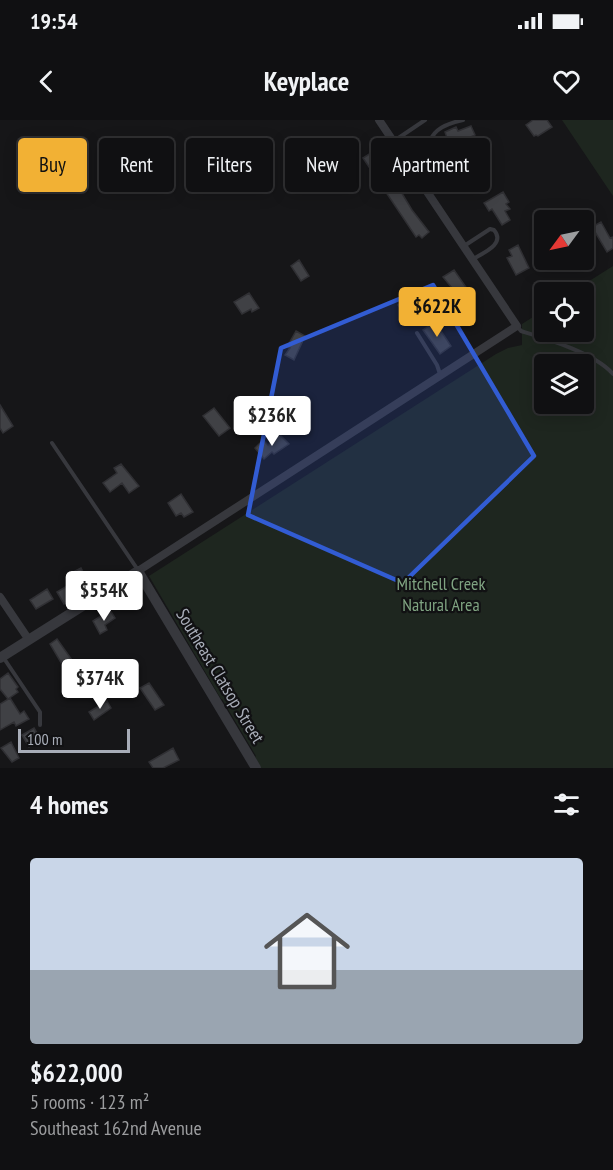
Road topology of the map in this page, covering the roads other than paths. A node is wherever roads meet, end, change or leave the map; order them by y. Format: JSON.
{"nodes":[{"id":1,"x":379,"y":120,"type":"edge"},
{"id":2,"x":425,"y":120,"type":"edge"},
{"id":3,"x":464,"y":120,"type":"edge"},
{"id":4,"x":391,"y":138,"type":"edge"},
{"id":5,"x":398,"y":138,"type":"edge"},
{"id":6,"x":429,"y":138,"type":"edge"},
{"id":7,"x":427,"y":192,"type":"edge"},
{"id":8,"x":463,"y":246,"type":"junction"},
{"id":9,"x":472,"y":260,"type":"junction"},
{"id":10,"x":517,"y":326,"type":"junction"},
{"id":11,"x":417,"y":333,"type":"dead end"},
{"id":12,"x":613,"y":374,"type":"edge"},
{"id":13,"x":440,"y":375,"type":"junction"},
{"id":14,"x":52,"y":443,"type":"dead end"},
{"id":15,"x":138,"y":571,"type":"junction"},
{"id":16,"x":0,"y":597,"type":"edge"},
{"id":17,"x":29,"y":640,"type":"junction"},
{"id":18,"x":1,"y":658,"type":"edge"},
{"id":19,"x":40,"y":726,"type":"dead end"},
{"id":20,"x":253,"y":767,"type":"edge"}],
"edges":[{"from":1,"to":4,"type":"street"},
{"from":2,"to":5,"type":"lane"},
{"from":3,"to":6,"type":"lane"},
{"from":7,"to":8,"type":"street"},
{"from":8,"to":9,"type":"street"},
{"from":8,"to":9,"type":"lane"},
{"from":9,"to":10,"type":"street"},
{"from":10,"to":12,"type":"lane"},
{"from":10,"to":13,"type":"street"},
{"from":11,"to":13,"type":"lane"},
{"from":13,"to":15,"type":"street"},
{"from":14,"to":15,"type":"lane"},
{"from":15,"to":17,"type":"street"},
{"from":15,"to":20,"type":"street","name":"Southeast Clatsop Street"},
{"from":16,"to":17,"type":"street"},
{"from":17,"to":18,"type":"street"},
{"from":18,"to":19,"type":"lane"}]}
